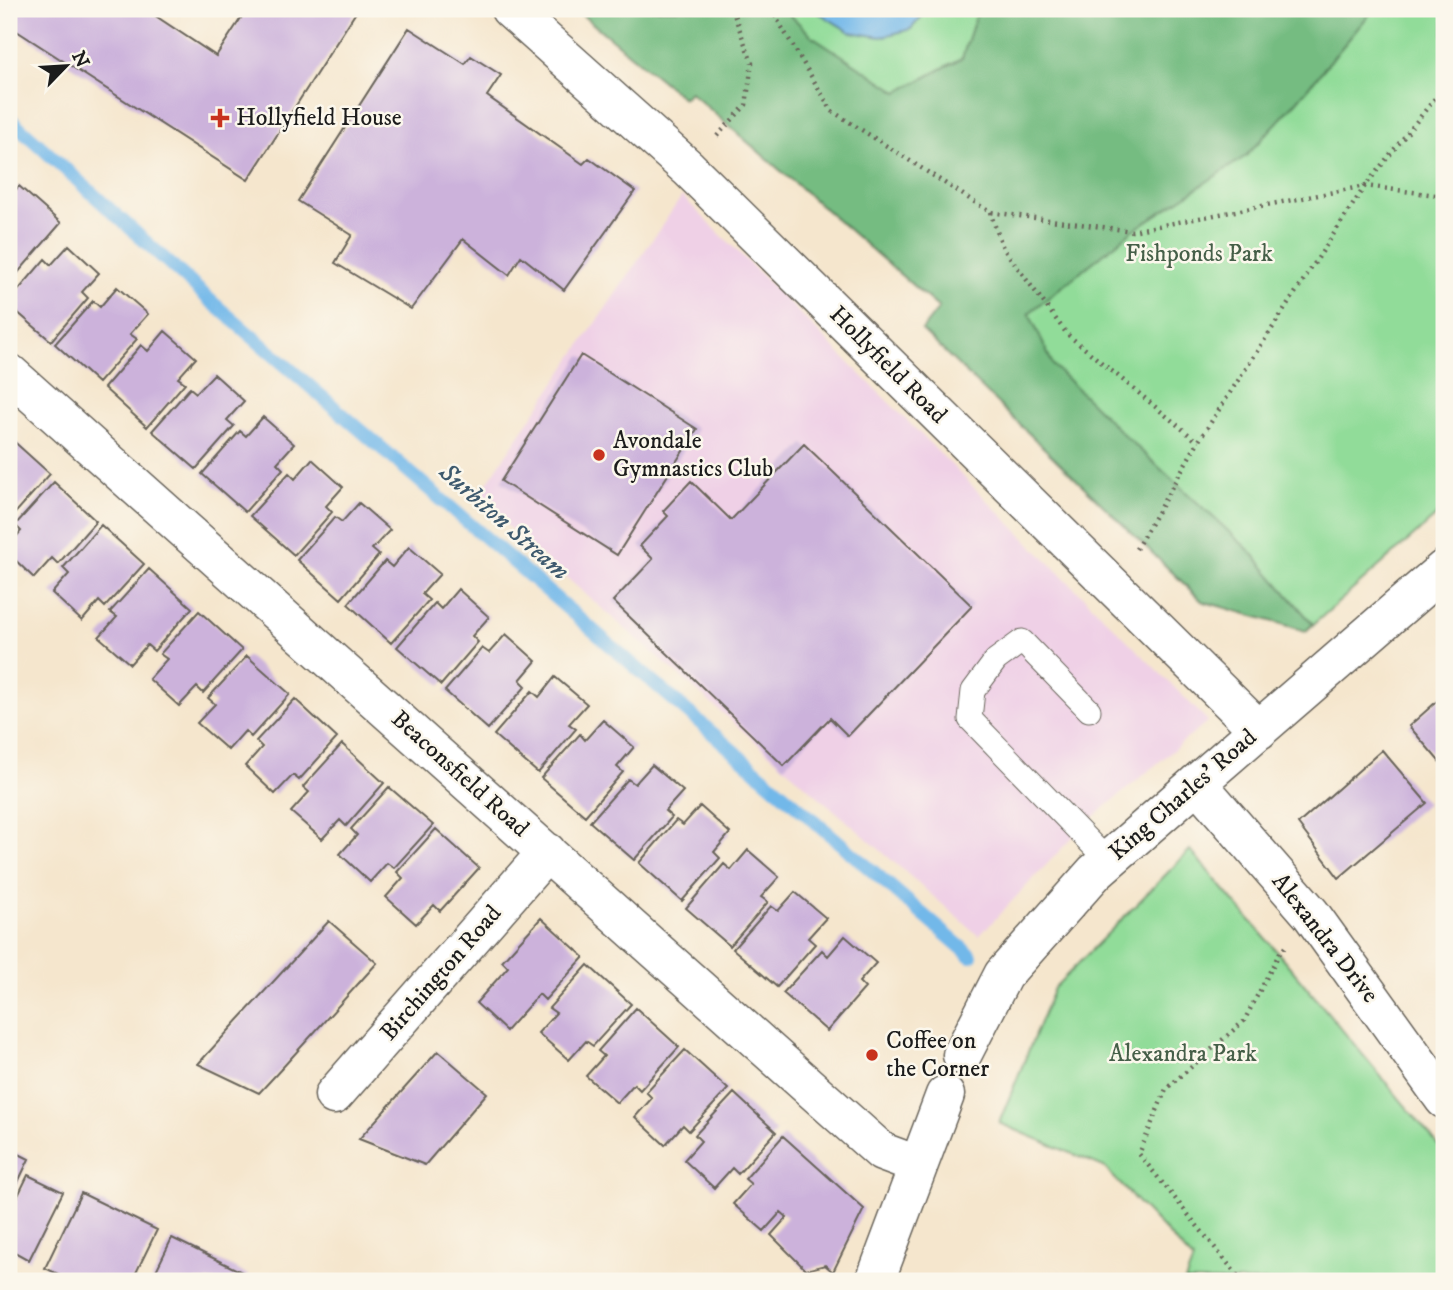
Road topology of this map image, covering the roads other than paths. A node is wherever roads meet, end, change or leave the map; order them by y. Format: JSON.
{"nodes":[{"id":1,"x":510,"y":9,"type":"edge"},
{"id":2,"x":9,"y":373,"type":"edge"},
{"id":3,"x":1444,"y":569,"type":"edge"},
{"id":4,"x":1089,"y":710,"type":"dead end"},
{"id":5,"x":1259,"y":730,"type":"junction"},
{"id":6,"x":1197,"y":783,"type":"junction"},
{"id":7,"x":547,"y":852,"type":"junction"},
{"id":8,"x":1108,"y":861,"type":"junction"},
{"id":9,"x":962,"y":1055,"type":"dead end"},
{"id":10,"x":334,"y":1095,"type":"dead end"},
{"id":11,"x":944,"y":1095,"type":"dead end"},
{"id":12,"x":1444,"y":1099,"type":"edge"},
{"id":13,"x":917,"y":1165,"type":"junction"},
{"id":14,"x":875,"y":1281,"type":"edge"}],
"edges":[{"from":1,"to":5,"type":"street","name":"Hollyfield Road"},
{"from":2,"to":7,"type":"street","name":"Beaconsfield Road"},
{"from":3,"to":5,"type":"street","name":"King Charles' Road"},
{"from":4,"to":8,"type":"lane"},
{"from":5,"to":6,"type":"street","name":"King Charles' Road"},
{"from":6,"to":8,"type":"street","name":"King Charles' Road"},
{"from":6,"to":12,"type":"street","name":"Alexandra Drive"},
{"from":7,"to":10,"type":"street","name":"Birchington Road"},
{"from":7,"to":13,"type":"street","name":"Beaconsfield Road"},
{"from":8,"to":9,"type":"street","name":"King Charles' Road"},
{"from":11,"to":13,"type":"street"},
{"from":13,"to":14,"type":"street"}]}
